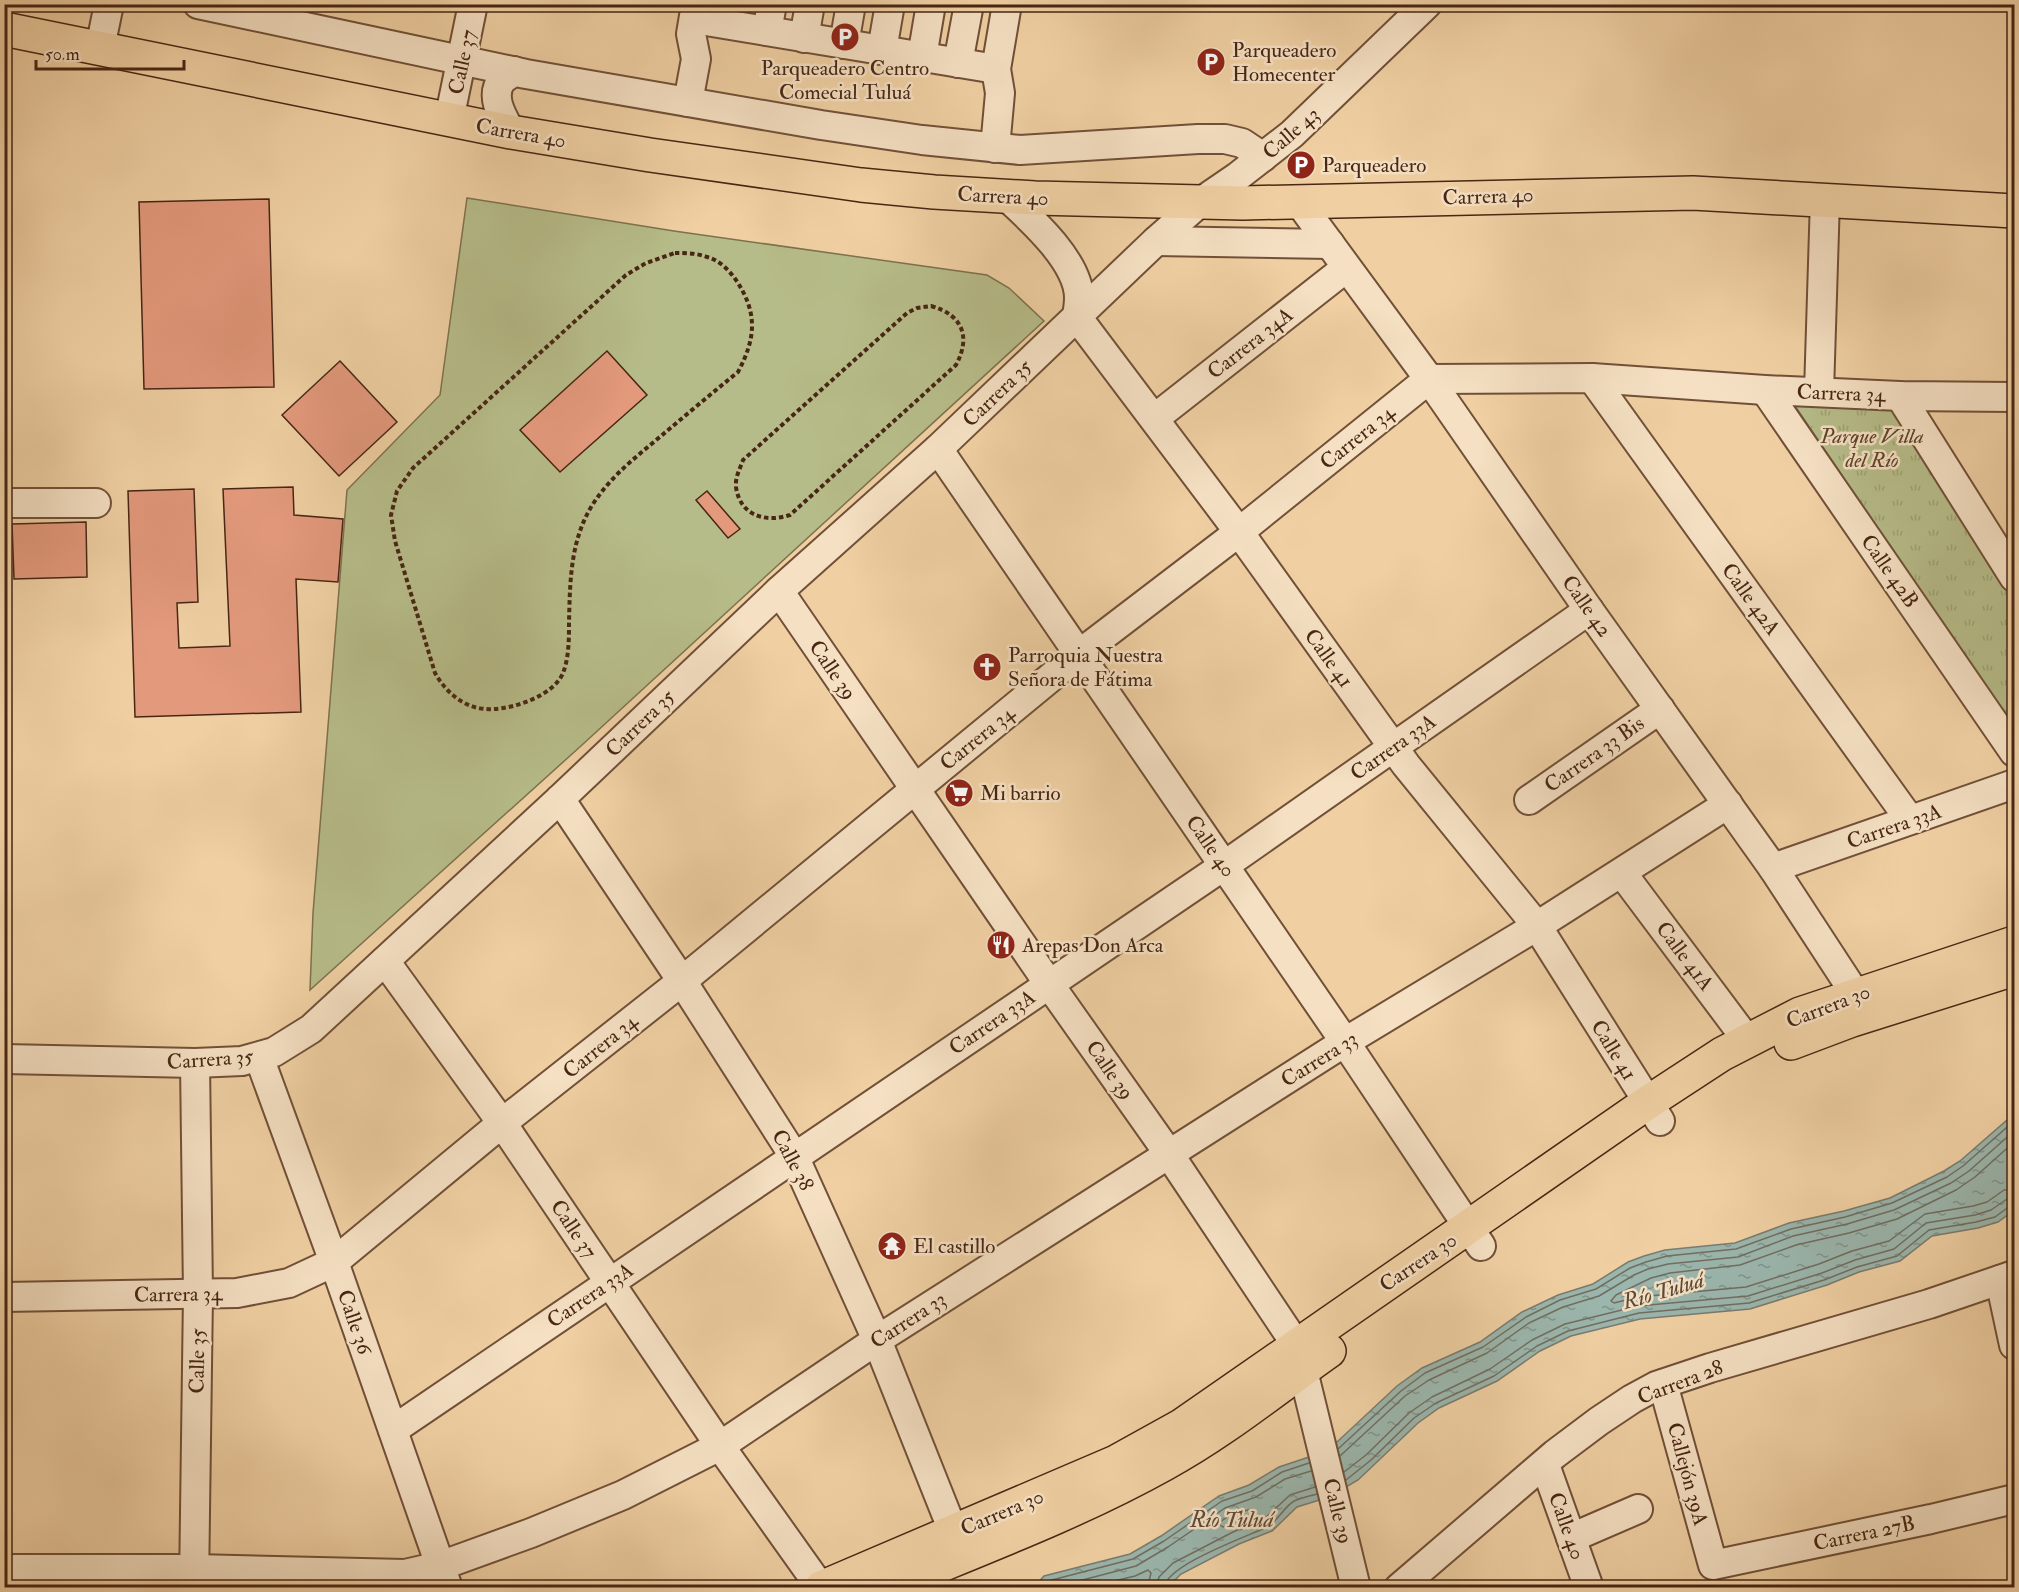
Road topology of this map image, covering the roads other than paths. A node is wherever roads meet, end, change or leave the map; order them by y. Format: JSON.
{"nodes":[{"id":1,"x":109,"y":4,"type":"edge"},
{"id":2,"x":198,"y":4,"type":"edge"},
{"id":3,"x":473,"y":4,"type":"edge"},
{"id":4,"x":810,"y":4,"type":"edge"},
{"id":5,"x":851,"y":4,"type":"edge"},
{"id":6,"x":890,"y":4,"type":"edge"},
{"id":7,"x":931,"y":4,"type":"edge"},
{"id":8,"x":969,"y":4,"type":"edge"},
{"id":9,"x":1007,"y":4,"type":"edge"},
{"id":10,"x":1427,"y":4,"type":"edge"},
{"id":11,"x":732,"y":15,"type":"edge"},
{"id":12,"x":770,"y":18,"type":"edge"},
{"id":13,"x":694,"y":19,"type":"edge"},
{"id":14,"x":4,"y":29,"type":"edge"},
{"id":15,"x":804,"y":38,"type":"junction"},
{"id":16,"x":844,"y":44,"type":"junction"},
{"id":17,"x":100,"y":48,"type":"junction"},
{"id":18,"x":882,"y":50,"type":"junction"},
{"id":19,"x":922,"y":57,"type":"junction"},
{"id":20,"x":463,"y":61,"type":"junction"},
{"id":21,"x":958,"y":63,"type":"junction"},
{"id":22,"x":996,"y":69,"type":"junction"},
{"id":23,"x":514,"y":71,"type":"junction"},
{"id":24,"x":679,"y":100,"type":"junction"},
{"id":25,"x":449,"y":120,"type":"junction"},
{"id":26,"x":511,"y":132,"type":"junction"},
{"id":27,"x":987,"y":147,"type":"junction"},
{"id":28,"x":1263,"y":157,"type":"junction"},
{"id":29,"x":1007,"y":196,"type":"junction"},
{"id":30,"x":1825,"y":199,"type":"junction"},
{"id":31,"x":1299,"y":202,"type":"junction"},
{"id":32,"x":1199,"y":203,"type":"junction"},
{"id":33,"x":2014,"y":211,"type":"edge"},
{"id":34,"x":1156,"y":241,"type":"junction"},
{"id":35,"x":1330,"y":244,"type":"junction"},
{"id":36,"x":1346,"y":268,"type":"junction"},
{"id":37,"x":1077,"y":316,"type":"junction"},
{"id":38,"x":1592,"y":378,"type":"junction"},
{"id":39,"x":1429,"y":379,"type":"junction"},
{"id":40,"x":1765,"y":390,"type":"junction"},
{"id":41,"x":1819,"y":392,"type":"junction"},
{"id":42,"x":1900,"y":396,"type":"junction"},
{"id":43,"x":2014,"y":397,"type":"edge"},
{"id":44,"x":1155,"y":418,"type":"junction"},
{"id":45,"x":938,"y":449,"type":"junction"},
{"id":46,"x":4,"y":503,"type":"edge"},
{"id":47,"x":96,"y":503,"type":"dead end"},
{"id":48,"x":1239,"y":532,"type":"junction"},
{"id":49,"x":2014,"y":577,"type":"edge"},
{"id":50,"x":779,"y":591,"type":"junction"},
{"id":51,"x":1589,"y":610,"type":"junction"},
{"id":52,"x":1078,"y":655,"type":"junction"},
{"id":53,"x":1660,"y":709,"type":"junction"},
{"id":54,"x":1393,"y":747,"type":"junction"},
{"id":55,"x":2014,"y":752,"type":"edge"},
{"id":56,"x":2014,"y":784,"type":"edge"},
{"id":57,"x":915,"y":789,"type":"junction"},
{"id":58,"x":560,"y":799,"type":"junction"},
{"id":59,"x":1529,"y":800,"type":"dead end"},
{"id":60,"x":1728,"y":804,"type":"junction"},
{"id":61,"x":1910,"y":820,"type":"junction"},
{"id":62,"x":1225,"y":865,"type":"junction"},
{"id":63,"x":1773,"y":868,"type":"junction"},
{"id":64,"x":1622,"y":873,"type":"junction"},
{"id":65,"x":1537,"y":926,"type":"junction"},
{"id":66,"x":2014,"y":943,"type":"edge"},
{"id":67,"x":385,"y":961,"type":"junction"},
{"id":68,"x":2014,"y":969,"type":"edge"},
{"id":69,"x":682,"y":981,"type":"junction"},
{"id":70,"x":1049,"y":984,"type":"junction"},
{"id":71,"x":1859,"y":1006,"type":"junction"},
{"id":72,"x":1747,"y":1040,"type":"junction"},
{"id":73,"x":1346,"y":1042,"type":"junction"},
{"id":74,"x":259,"y":1057,"type":"junction"},
{"id":75,"x":4,"y":1059,"type":"edge"},
{"id":76,"x":195,"y":1063,"type":"junction"},
{"id":77,"x":1654,"y":1112,"type":"junction"},
{"id":78,"x":502,"y":1123,"type":"junction"},
{"id":79,"x":1169,"y":1154,"type":"junction"},
{"id":80,"x":794,"y":1156,"type":"junction"},
{"id":81,"x":1475,"y":1237,"type":"junction"},
{"id":82,"x":334,"y":1262,"type":"junction"},
{"id":83,"x":2007,"y":1277,"type":"edge"},
{"id":84,"x":610,"y":1281,"type":"junction"},
{"id":85,"x":198,"y":1294,"type":"junction"},
{"id":86,"x":4,"y":1297,"type":"edge"},
{"id":87,"x":877,"y":1340,"type":"junction"},
{"id":88,"x":2014,"y":1345,"type":"edge"},
{"id":89,"x":1300,"y":1357,"type":"junction"},
{"id":90,"x":1663,"y":1384,"type":"junction"},
{"id":91,"x":393,"y":1430,"type":"junction"},
{"id":92,"x":720,"y":1446,"type":"junction"},
{"id":93,"x":1545,"y":1465,"type":"junction"},
{"id":94,"x":2014,"y":1499,"type":"edge"},
{"id":95,"x":1638,"y":1509,"type":"dead end"},
{"id":96,"x":1571,"y":1538,"type":"junction"},
{"id":97,"x":958,"y":1544,"type":"junction"},
{"id":98,"x":1713,"y":1565,"type":"joint"},
{"id":99,"x":4,"y":1569,"type":"edge"},
{"id":100,"x":444,"y":1576,"type":"edge"},
{"id":101,"x":195,"y":1578,"type":"edge"},
{"id":102,"x":821,"y":1587,"type":"edge"},
{"id":103,"x":885,"y":1587,"type":"edge"},
{"id":104,"x":1356,"y":1587,"type":"edge"},
{"id":105,"x":1398,"y":1587,"type":"edge"},
{"id":106,"x":1589,"y":1587,"type":"edge"}],
"edges":[{"from":1,"to":17,"type":"street"},
{"from":2,"to":20,"type":"street"},
{"from":3,"to":20,"type":"street","name":"Calle 37"},
{"from":4,"to":15,"type":"street"},
{"from":5,"to":16,"type":"street"},
{"from":6,"to":18,"type":"street"},
{"from":7,"to":19,"type":"street"},
{"from":8,"to":21,"type":"street"},
{"from":9,"to":22,"type":"street"},
{"from":10,"to":28,"type":"street","name":"Calle 43"},
{"from":11,"to":12,"type":"street"},
{"from":11,"to":13,"type":"street"},
{"from":12,"to":15,"type":"street"},
{"from":13,"to":24,"type":"street"},
{"from":14,"to":17,"type":"main road","name":"Carrera 40"},
{"from":15,"to":16,"type":"street"},
{"from":16,"to":18,"type":"street"},
{"from":17,"to":25,"type":"main road","name":"Carrera 40"},
{"from":18,"to":19,"type":"street"},
{"from":19,"to":21,"type":"street"},
{"from":20,"to":23,"type":"street"},
{"from":20,"to":25,"type":"street","name":"Calle 37"},
{"from":21,"to":22,"type":"street"},
{"from":22,"to":27,"type":"street"},
{"from":23,"to":24,"type":"street"},
{"from":23,"to":26,"type":"street","name":"Calle 37"},
{"from":24,"to":27,"type":"street"},
{"from":25,"to":26,"type":"main road","name":"Carrera 40"},
{"from":26,"to":29,"type":"main road","name":"Carrera 40"},
{"from":27,"to":28,"type":"street"},
{"from":28,"to":32,"type":"street","name":"Calle 43"},
{"from":29,"to":32,"type":"main road","name":"Carrera 40"},
{"from":29,"to":37,"type":"street"},
{"from":30,"to":31,"type":"main road","name":"Carrera 40"},
{"from":30,"to":33,"type":"main road","name":"Carrera 40"},
{"from":30,"to":41,"type":"street"},
{"from":31,"to":32,"type":"main road","name":"Carrera 40"},
{"from":31,"to":35,"type":"street","name":"Calle 42"},
{"from":32,"to":34,"type":"street","name":"Carrera 35"},
{"from":34,"to":35,"type":"street"},
{"from":34,"to":37,"type":"street","name":"Carrera 35"},
{"from":35,"to":36,"type":"street","name":"Calle 42"},
{"from":36,"to":39,"type":"street","name":"Calle 42"},
{"from":36,"to":44,"type":"street","name":"Carrera 34A"},
{"from":37,"to":44,"type":"street","name":"Calle 41"},
{"from":37,"to":45,"type":"street","name":"Carrera 35"},
{"from":38,"to":39,"type":"street","name":"Carrera 34"},
{"from":38,"to":40,"type":"street","name":"Carrera 34"},
{"from":38,"to":61,"type":"street","name":"Calle 42A"},
{"from":39,"to":48,"type":"street","name":"Carrera 34"},
{"from":39,"to":51,"type":"street","name":"Calle 42"},
{"from":40,"to":41,"type":"street","name":"Carrera 34"},
{"from":40,"to":55,"type":"street","name":"Calle 42B"},
{"from":41,"to":42,"type":"street","name":"Carrera 34"},
{"from":42,"to":43,"type":"street","name":"Carrera 34"},
{"from":42,"to":49,"type":"street"},
{"from":44,"to":48,"type":"street","name":"Calle 41"},
{"from":45,"to":50,"type":"street","name":"Carrera 35"},
{"from":45,"to":52,"type":"street","name":"Calle 40"},
{"from":46,"to":47,"type":"street"},
{"from":48,"to":52,"type":"street","name":"Carrera 34"},
{"from":48,"to":54,"type":"street","name":"Calle 41"},
{"from":50,"to":57,"type":"street","name":"Calle 39"},
{"from":50,"to":58,"type":"street","name":"Carrera 35"},
{"from":51,"to":53,"type":"street","name":"Calle 42"},
{"from":51,"to":54,"type":"street","name":"Carrera 33A"},
{"from":52,"to":57,"type":"street","name":"Carrera 34"},
{"from":52,"to":62,"type":"street","name":"Calle 40"},
{"from":53,"to":59,"type":"street","name":"Carrera 33 Bis"},
{"from":53,"to":60,"type":"street","name":"Calle 42"},
{"from":54,"to":62,"type":"street","name":"Carrera 33A"},
{"from":54,"to":65,"type":"street","name":"Calle 41"},
{"from":56,"to":61,"type":"street","name":"Carrera 33A"},
{"from":57,"to":69,"type":"street","name":"Carrera 34"},
{"from":57,"to":70,"type":"street","name":"Calle 39"},
{"from":58,"to":67,"type":"street","name":"Carrera 35"},
{"from":58,"to":69,"type":"street","name":"Calle 38"},
{"from":60,"to":63,"type":"street","name":"Calle 42"},
{"from":60,"to":64,"type":"street","name":"Carrera 33"},
{"from":61,"to":63,"type":"street","name":"Carrera 33A"},
{"from":62,"to":70,"type":"street","name":"Carrera 33A"},
{"from":62,"to":73,"type":"street","name":"Calle 40"},
{"from":63,"to":71,"type":"street","name":"Calle 42"},
{"from":64,"to":65,"type":"street","name":"Carrera 33"},
{"from":64,"to":72,"type":"street","name":"Calle 41A"},
{"from":65,"to":73,"type":"street","name":"Carrera 33"},
{"from":65,"to":77,"type":"street","name":"Calle 41"},
{"from":66,"to":71,"type":"main road","name":"Carrera 30"},
{"from":67,"to":74,"type":"street","name":"Carrera 35"},
{"from":67,"to":78,"type":"street","name":"Calle 37"},
{"from":68,"to":71,"type":"main road","name":"Carrera 30"},
{"from":69,"to":78,"type":"street","name":"Carrera 34"},
{"from":69,"to":80,"type":"street","name":"Calle 38"},
{"from":70,"to":79,"type":"street","name":"Calle 39"},
{"from":70,"to":80,"type":"street","name":"Carrera 33A"},
{"from":71,"to":72,"type":"main road","name":"Carrera 30"},
{"from":71,"to":77,"type":"main road","name":"Carrera 30"},
{"from":72,"to":77,"type":"main road","name":"Carrera 30"},
{"from":73,"to":79,"type":"street","name":"Carrera 33"},
{"from":73,"to":81,"type":"street","name":"Calle 40"},
{"from":74,"to":76,"type":"street","name":"Carrera 35"},
{"from":74,"to":82,"type":"street","name":"Calle 36"},
{"from":75,"to":76,"type":"street","name":"Carrera 35"},
{"from":76,"to":85,"type":"street","name":"Calle 35"},
{"from":77,"to":81,"type":"main road","name":"Carrera 30"},
{"from":78,"to":82,"type":"street","name":"Carrera 34"},
{"from":78,"to":84,"type":"street","name":"Calle 37"},
{"from":79,"to":87,"type":"street","name":"Carrera 33"},
{"from":79,"to":89,"type":"street","name":"Calle 39"},
{"from":80,"to":84,"type":"street","name":"Carrera 33A"},
{"from":80,"to":87,"type":"street","name":"Calle 38"},
{"from":81,"to":89,"type":"main road","name":"Carrera 30"},
{"from":82,"to":85,"type":"street","name":"Carrera 34"},
{"from":82,"to":91,"type":"street","name":"Calle 36"},
{"from":83,"to":88,"type":"street"},
{"from":83,"to":90,"type":"street","name":"Carrera 28"},
{"from":84,"to":91,"type":"street","name":"Carrera 33A"},
{"from":84,"to":92,"type":"street","name":"Calle 37"},
{"from":85,"to":86,"type":"street","name":"Carrera 34"},
{"from":85,"to":101,"type":"street","name":"Calle 35"},
{"from":87,"to":92,"type":"street","name":"Carrera 33"},
{"from":87,"to":97,"type":"street","name":"Calle 38"},
{"from":89,"to":97,"type":"main road","name":"Carrera 30"},
{"from":89,"to":104,"type":"street","name":"Calle 39"},
{"from":90,"to":93,"type":"street","name":"Carrera 28"},
{"from":90,"to":98,"type":"street","name":"Callejón 39A"},
{"from":91,"to":100,"type":"street","name":"Calle 36"},
{"from":92,"to":100,"type":"street","name":"Carrera 33"},
{"from":92,"to":102,"type":"street","name":"Calle 37"},
{"from":93,"to":96,"type":"street","name":"Calle 40"},
{"from":93,"to":105,"type":"street","name":"Carrera 28"},
{"from":94,"to":98,"type":"street","name":"Carrera 27B"},
{"from":95,"to":96,"type":"street"},
{"from":96,"to":106,"type":"street","name":"Calle 40"},
{"from":97,"to":102,"type":"main road","name":"Carrera 30"},
{"from":97,"to":103,"type":"main road","name":"Carrera 30"},
{"from":99,"to":101,"type":"street","name":"Carrera 33"},
{"from":100,"to":101,"type":"street","name":"Carrera 33"}]}
